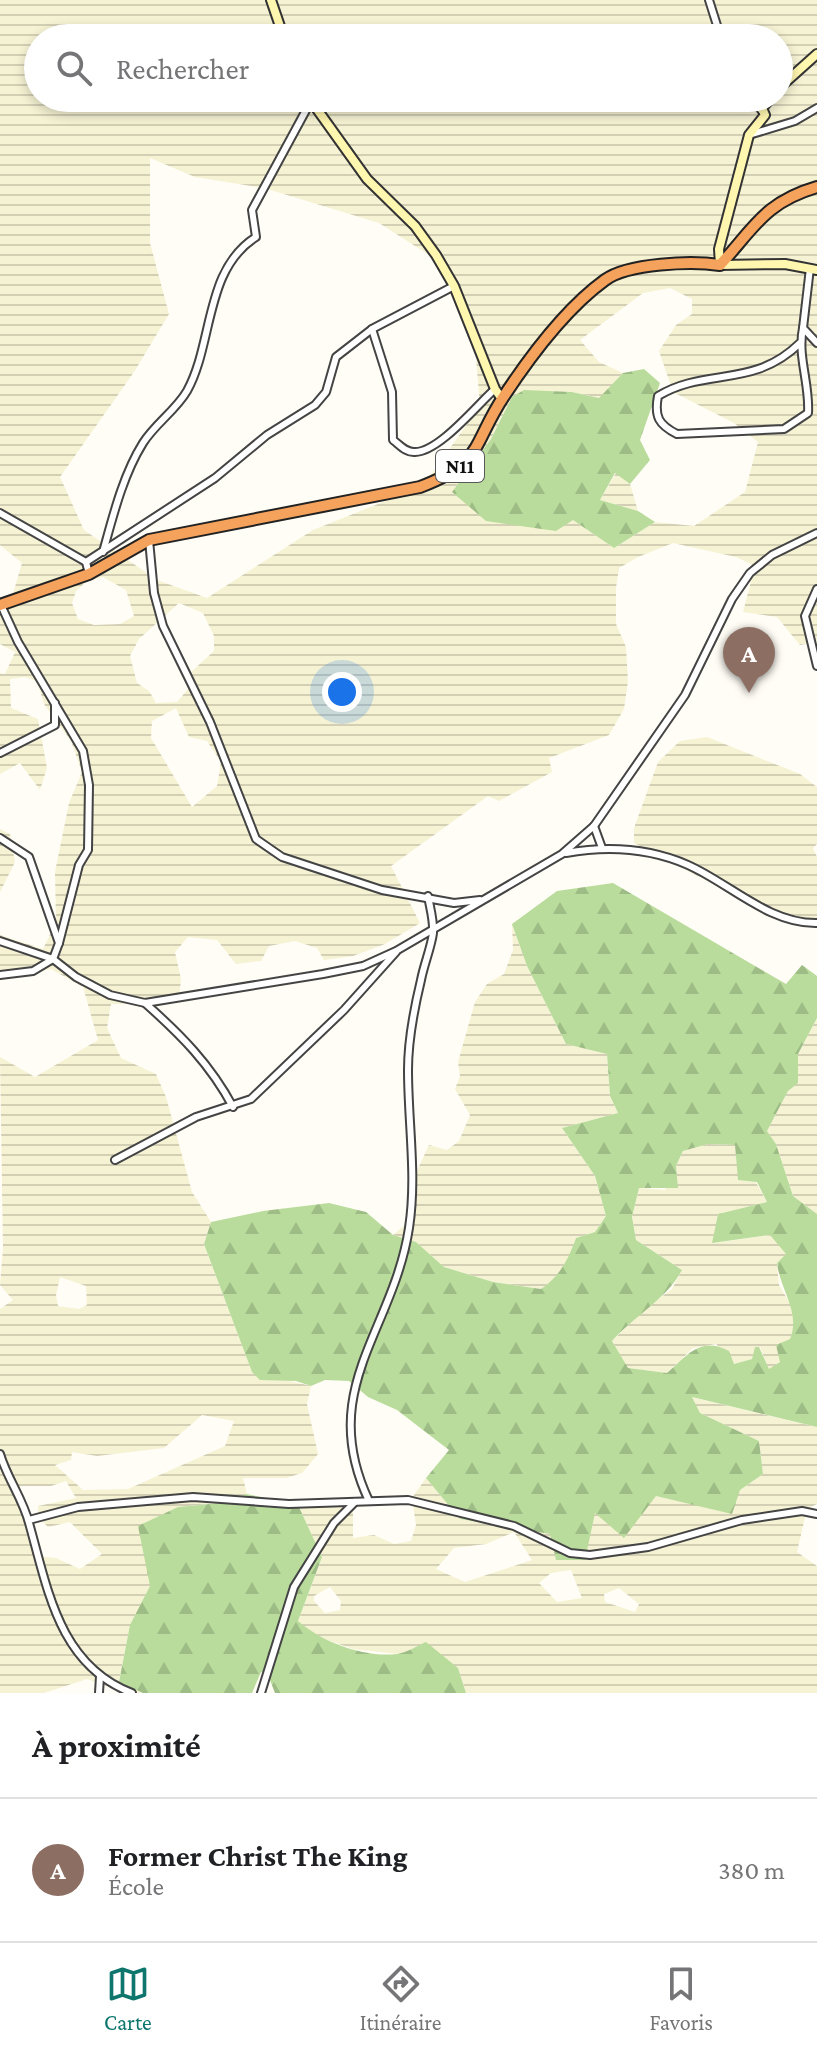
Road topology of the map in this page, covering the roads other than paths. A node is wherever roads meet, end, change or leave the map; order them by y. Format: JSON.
{"nodes":[{"id":1,"x":271,"y":0,"type":"edge"},
{"id":2,"x":709,"y":0,"type":"edge"},
{"id":3,"x":279,"y":24,"type":"edge"},
{"id":4,"x":717,"y":24,"type":"edge"},
{"id":5,"x":817,"y":54,"type":"edge"},
{"id":6,"x":793,"y":75,"type":"edge"},
{"id":7,"x":817,"y":108,"type":"edge"},
{"id":8,"x":304,"y":112,"type":"edge"},
{"id":9,"x":319,"y":112,"type":"edge"},
{"id":10,"x":763,"y":112,"type":"edge"},
{"id":11,"x":764,"y":112,"type":"edge"},
{"id":12,"x":765,"y":115,"type":"junction"},
{"id":13,"x":749,"y":135,"type":"junction"},
{"id":14,"x":817,"y":187,"type":"edge"},
{"id":15,"x":720,"y":265,"type":"junction"},
{"id":16,"x":813,"y":269,"type":"edge"},
{"id":17,"x":454,"y":286,"type":"junction"},
{"id":18,"x":803,"y":328,"type":"junction"},
{"id":19,"x":372,"y":329,"type":"junction"},
{"id":20,"x":800,"y":343,"type":"junction"},
{"id":21,"x":817,"y":343,"type":"edge"},
{"id":22,"x":495,"y":389,"type":"junction"},
{"id":23,"x":502,"y":399,"type":"junction"},
{"id":24,"x":0,"y":513,"type":"edge"},
{"id":25,"x":817,"y":533,"type":"edge"},
{"id":26,"x":149,"y":540,"type":"junction"},
{"id":27,"x":103,"y":552,"type":"junction"},
{"id":28,"x":86,"y":562,"type":"junction"},
{"id":29,"x":89,"y":574,"type":"junction"},
{"id":30,"x":817,"y":589,"type":"edge"},
{"id":31,"x":0,"y":605,"type":"edge"},
{"id":32,"x":817,"y":666,"type":"edge"},
{"id":33,"x":55,"y":703,"type":"junction"},
{"id":34,"x":0,"y":753,"type":"edge"},
{"id":35,"x":594,"y":826,"type":"junction"},
{"id":36,"x":0,"y":838,"type":"edge"},
{"id":37,"x":602,"y":848,"type":"junction"},
{"id":38,"x":562,"y":854,"type":"junction"},
{"id":39,"x":428,"y":896,"type":"junction"},
{"id":40,"x":483,"y":899,"type":"junction"},
{"id":41,"x":817,"y":923,"type":"edge"},
{"id":42,"x":433,"y":931,"type":"junction"},
{"id":43,"x":0,"y":941,"type":"edge"},
{"id":44,"x":59,"y":943,"type":"junction"},
{"id":45,"x":396,"y":951,"type":"junction"},
{"id":46,"x":53,"y":959,"type":"junction"},
{"id":47,"x":0,"y":975,"type":"edge"},
{"id":48,"x":145,"y":1003,"type":"junction"},
{"id":49,"x":233,"y":1107,"type":"junction"},
{"id":50,"x":115,"y":1160,"type":"dead end"},
{"id":51,"x":0,"y":1454,"type":"edge"},
{"id":52,"x":369,"y":1501,"type":"junction"},
{"id":53,"x":355,"y":1502,"type":"junction"},
{"id":54,"x":817,"y":1514,"type":"edge"},
{"id":55,"x":29,"y":1520,"type":"junction"},
{"id":56,"x":100,"y":1676,"type":"junction"},
{"id":57,"x":99,"y":1693,"type":"edge"},
{"id":58,"x":132,"y":1693,"type":"edge"},
{"id":59,"x":261,"y":1693,"type":"edge"}],
"edges":[{"from":1,"to":3,"type":"street"},
{"from":2,"to":4,"type":"street"},
{"from":5,"to":6,"type":"street"},
{"from":7,"to":13,"type":"street"},
{"from":8,"to":27,"type":"street"},
{"from":9,"to":17,"type":"street"},
{"from":10,"to":12,"type":"street"},
{"from":11,"to":12,"type":"street"},
{"from":12,"to":13,"type":"street"},
{"from":13,"to":15,"type":"street"},
{"from":14,"to":15,"type":"highway"},
{"from":15,"to":16,"type":"street"},
{"from":15,"to":23,"type":"highway","number":"N11"},
{"from":16,"to":18,"type":"street"},
{"from":17,"to":19,"type":"street"},
{"from":17,"to":22,"type":"street"},
{"from":18,"to":20,"type":"street"},
{"from":18,"to":21,"type":"street"},
{"from":19,"to":22,"type":"street"},
{"from":19,"to":27,"type":"street"},
{"from":20,"to":20,"type":"street"},
{"from":22,"to":23,"type":"street"},
{"from":23,"to":26,"type":"highway","number":"N11"},
{"from":24,"to":28,"type":"street"},
{"from":25,"to":35,"type":"street"},
{"from":26,"to":29,"type":"highway","number":"N11"},
{"from":26,"to":39,"type":"street"},
{"from":27,"to":28,"type":"street"},
{"from":28,"to":29,"type":"street"},
{"from":29,"to":31,"type":"highway","number":"N11"},
{"from":30,"to":32,"type":"street"},
{"from":31,"to":33,"type":"street"},
{"from":33,"to":34,"type":"street"},
{"from":33,"to":44,"type":"street"},
{"from":35,"to":37,"type":"street"},
{"from":35,"to":38,"type":"street"},
{"from":36,"to":44,"type":"street"},
{"from":37,"to":38,"type":"street"},
{"from":37,"to":41,"type":"street"},
{"from":38,"to":40,"type":"street"},
{"from":39,"to":40,"type":"street"},
{"from":39,"to":42,"type":"street"},
{"from":40,"to":42,"type":"street"},
{"from":42,"to":45,"type":"street"},
{"from":42,"to":52,"type":"street"},
{"from":43,"to":46,"type":"street"},
{"from":44,"to":46,"type":"street"},
{"from":45,"to":48,"type":"street"},
{"from":45,"to":49,"type":"street"},
{"from":46,"to":47,"type":"street"},
{"from":46,"to":48,"type":"street"},
{"from":48,"to":49,"type":"street"},
{"from":49,"to":50,"type":"street"},
{"from":51,"to":55,"type":"street"},
{"from":52,"to":53,"type":"street"},
{"from":52,"to":54,"type":"street"},
{"from":53,"to":55,"type":"street"},
{"from":53,"to":59,"type":"street"},
{"from":55,"to":56,"type":"street"},
{"from":56,"to":57,"type":"street"},
{"from":56,"to":58,"type":"street"}]}
